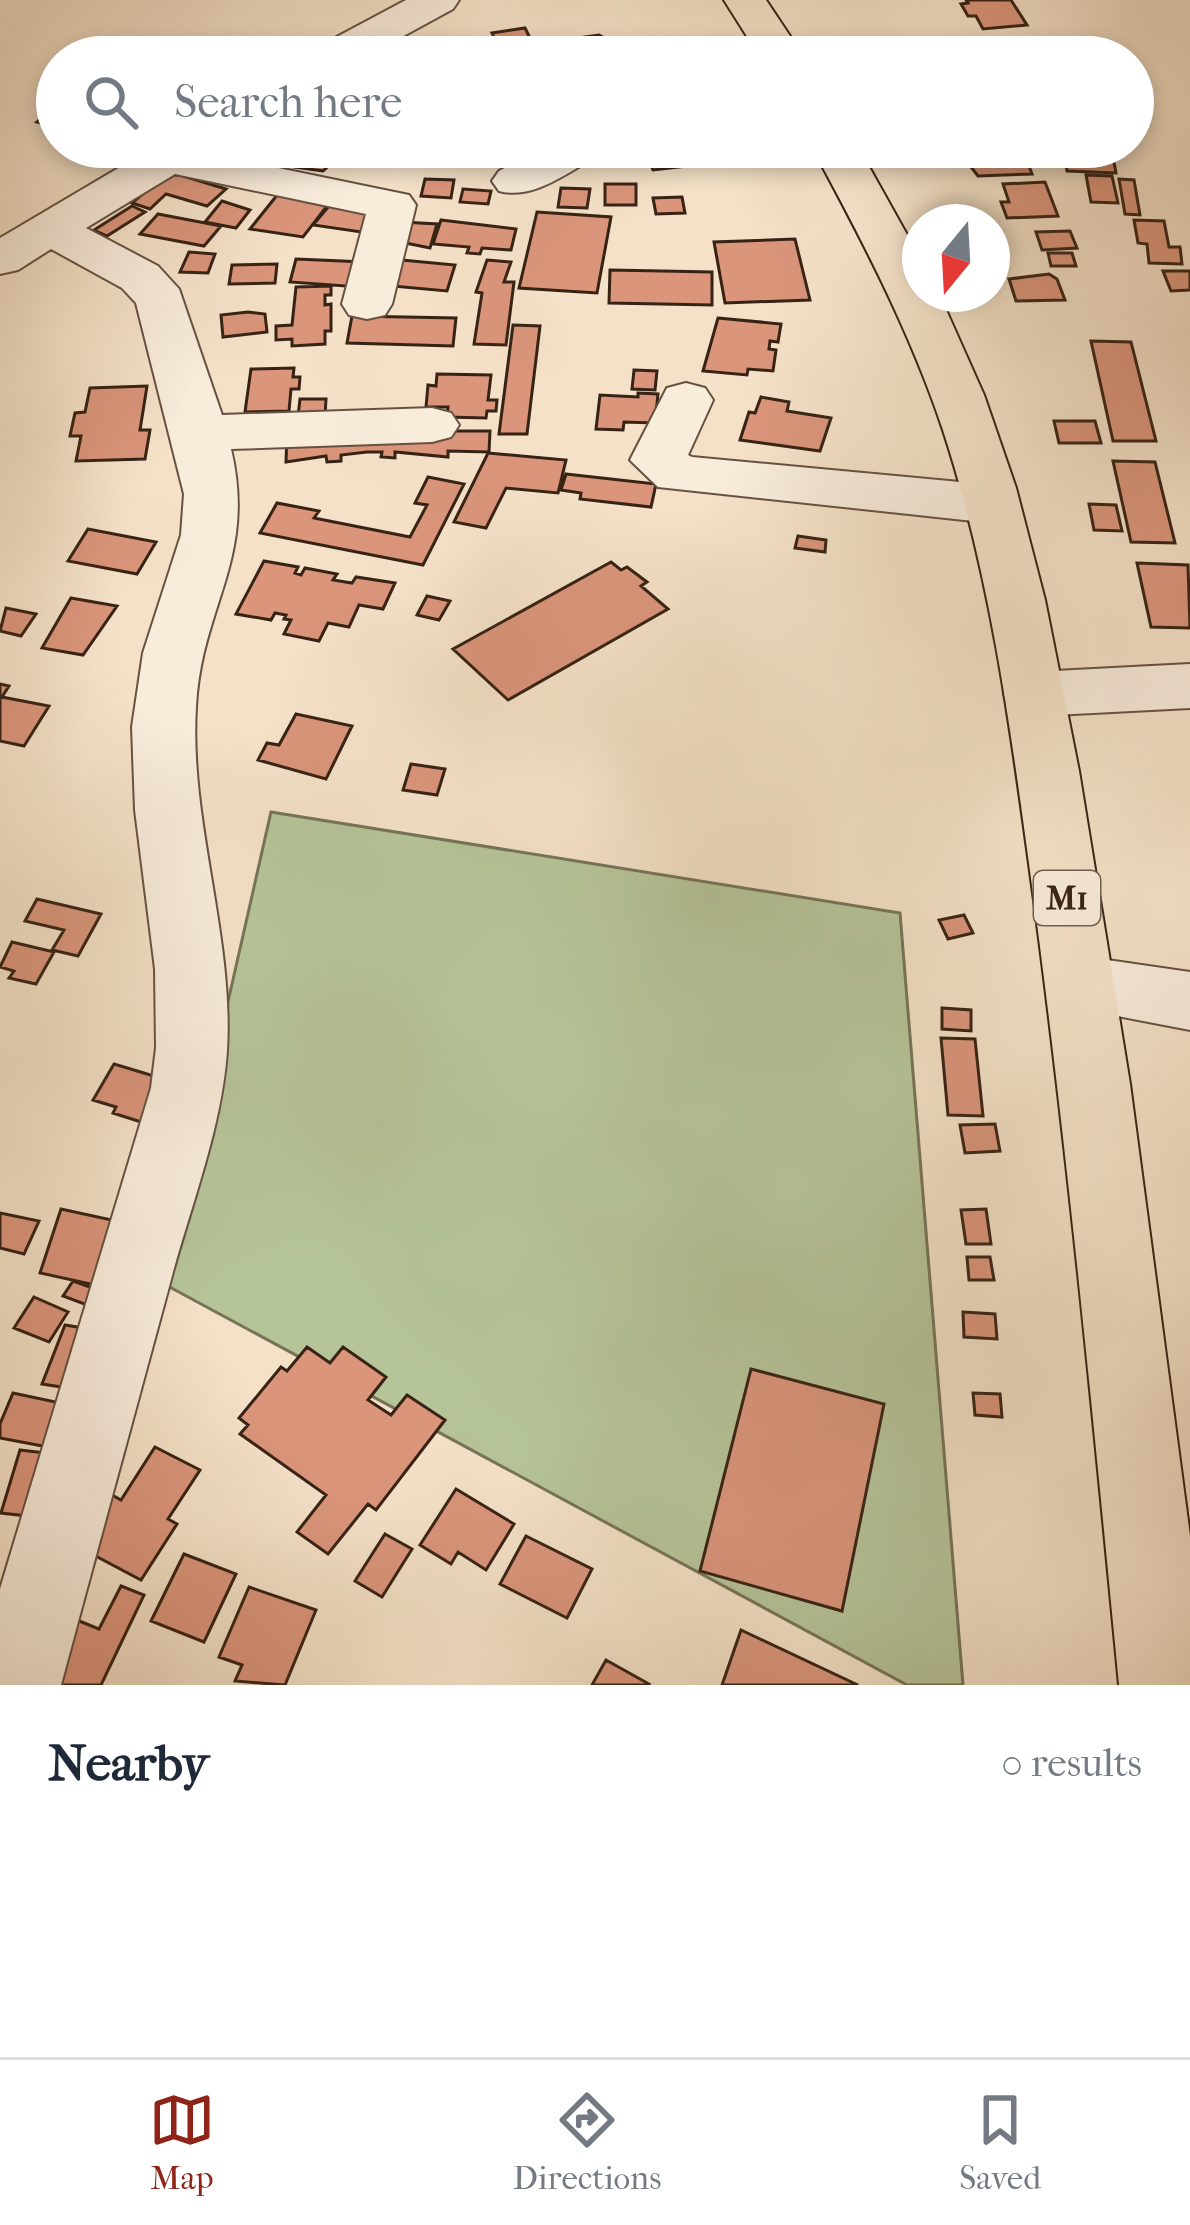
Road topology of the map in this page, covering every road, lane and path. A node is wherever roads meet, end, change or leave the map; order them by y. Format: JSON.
{"nodes":[{"id":1,"x":438,"y":0,"type":"edge"},
{"id":2,"x":745,"y":0,"type":"edge"},
{"id":3,"x":371,"y":36,"type":"edge"},
{"id":4,"x":768,"y":36,"type":"edge"},
{"id":5,"x":152,"y":168,"type":"edge"},
{"id":6,"x":239,"y":168,"type":"edge"},
{"id":7,"x":540,"y":168,"type":"edge"},
{"id":8,"x":847,"y":168,"type":"edge"},
{"id":9,"x":515,"y":181,"type":"dead end"},
{"id":10,"x":25,"y":244,"type":"edge"},
{"id":11,"x":367,"y":304,"type":"dead end"},
{"id":12,"x":686,"y":400,"type":"dead end"},
{"id":13,"x":432,"y":425,"type":"dead end"},
{"id":14,"x":197,"y":434,"type":"junction"},
{"id":15,"x":992,"y":504,"type":"junction"},
{"id":16,"x":1190,"y":686,"type":"edge"},
{"id":17,"x":1035,"y":694,"type":"junction"},
{"id":18,"x":1080,"y":984,"type":"junction"},
{"id":19,"x":1190,"y":1001,"type":"edge"},
{"id":20,"x":16,"y":1685,"type":"edge"},
{"id":21,"x":1164,"y":1685,"type":"edge"}],
"edges":[{"from":1,"to":3,"type":"street"},
{"from":2,"to":4,"type":"highway"},
{"from":5,"to":10,"type":"street"},
{"from":6,"to":11,"type":"street"},
{"from":7,"to":9,"type":"street"},
{"from":8,"to":15,"type":"highway","number":"M1"},
{"from":10,"to":14,"type":"street"},
{"from":12,"to":15,"type":"street"},
{"from":13,"to":14,"type":"street"},
{"from":14,"to":20,"type":"street"},
{"from":15,"to":17,"type":"highway","number":"M1"},
{"from":16,"to":17,"type":"street"},
{"from":17,"to":18,"type":"highway","number":"M1"},
{"from":18,"to":19,"type":"street"},
{"from":18,"to":21,"type":"highway","number":"M1"}]}
